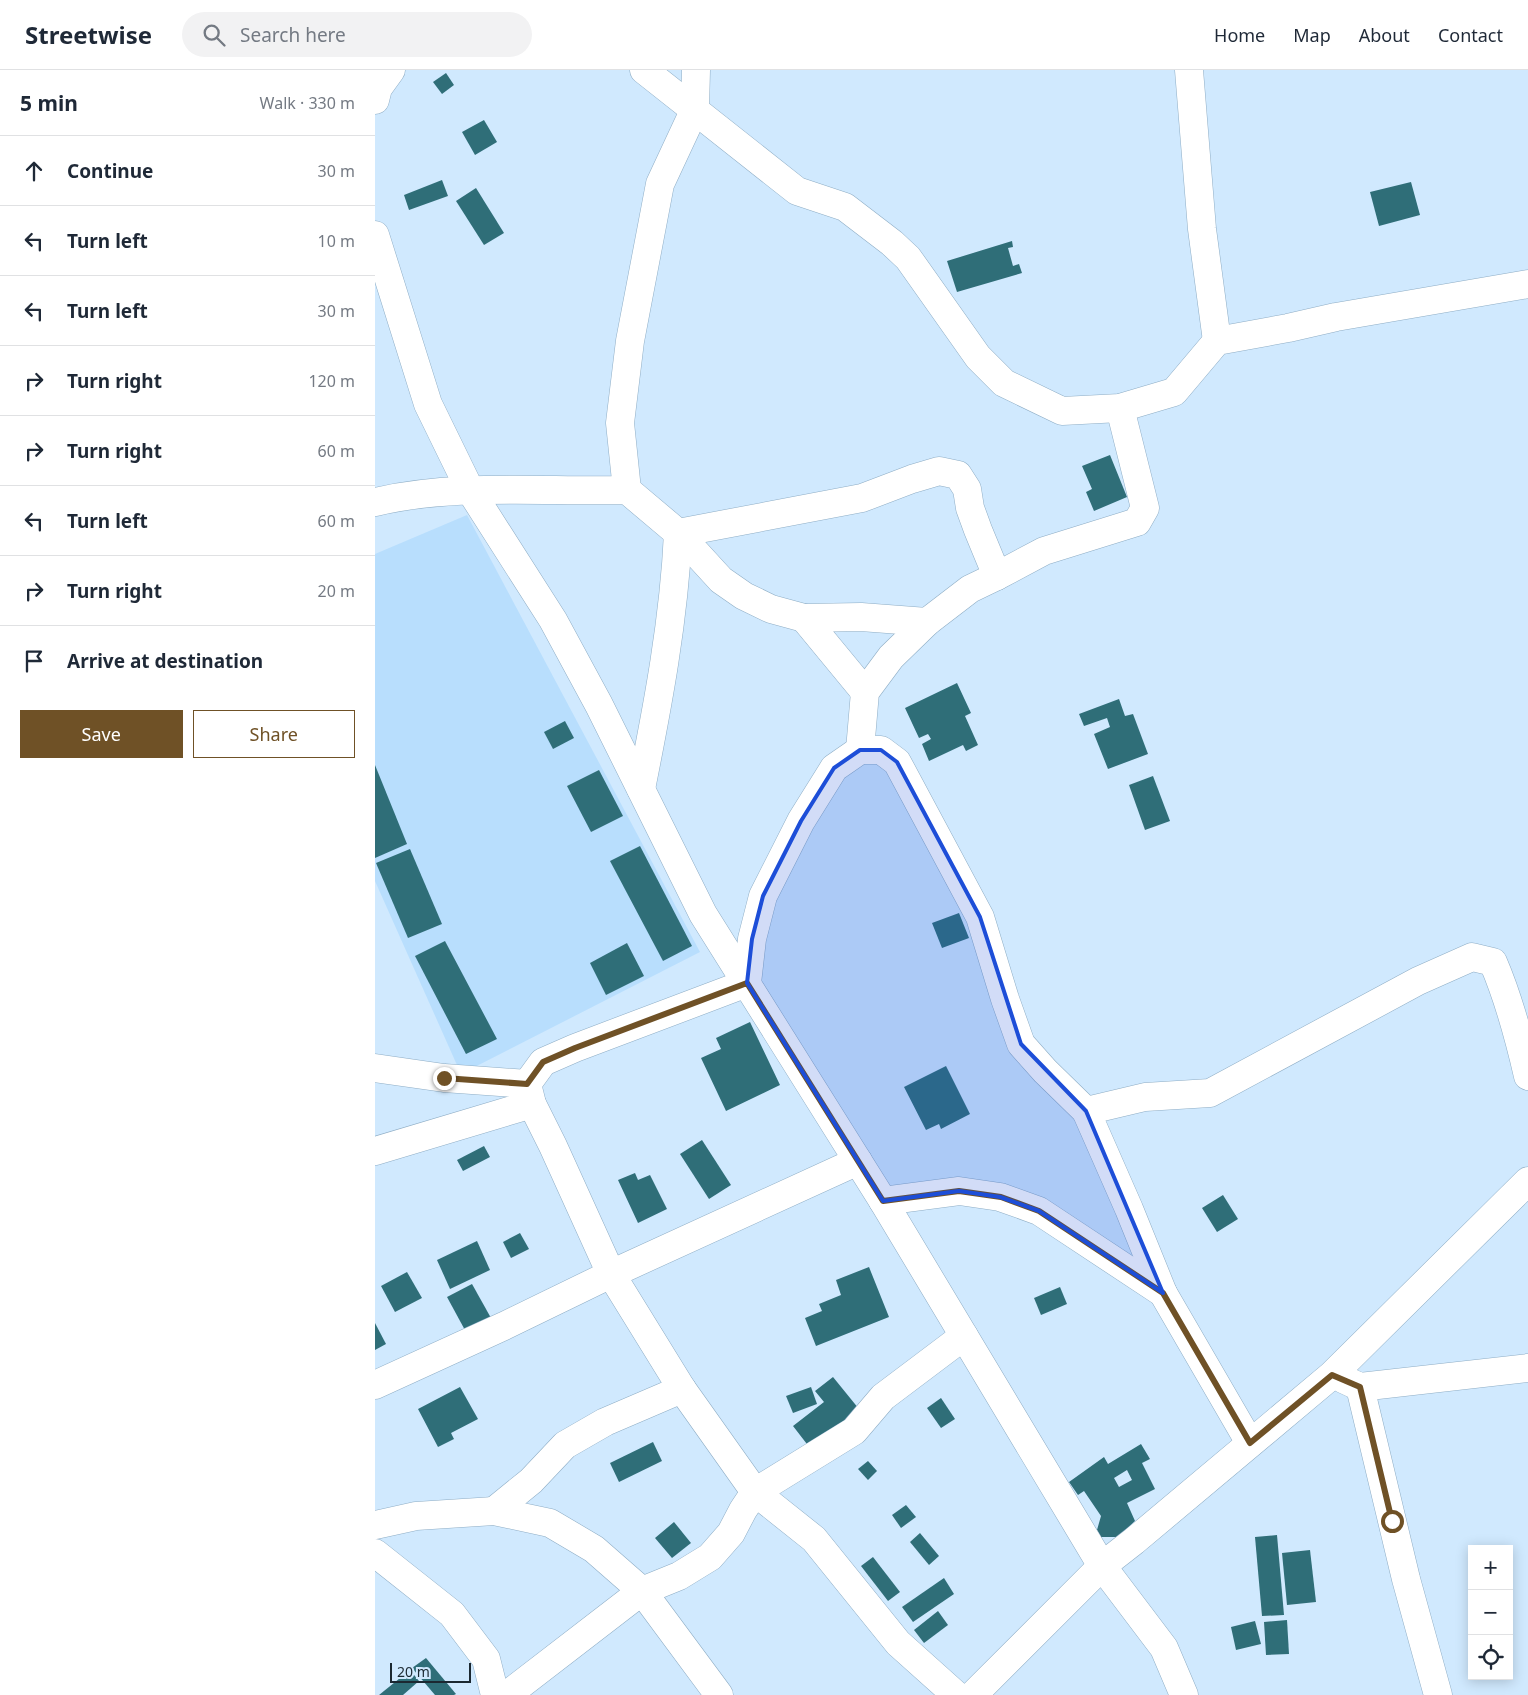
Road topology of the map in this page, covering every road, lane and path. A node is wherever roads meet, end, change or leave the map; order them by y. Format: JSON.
{"nodes":[{"id":1,"x":391,"y":70,"type":"edge"},
{"id":2,"x":645,"y":70,"type":"edge"},
{"id":3,"x":696,"y":70,"type":"edge"},
{"id":4,"x":1189,"y":70,"type":"edge"},
{"id":5,"x":375,"y":100,"type":"edge"},
{"id":6,"x":695,"y":109,"type":"junction"},
{"id":7,"x":375,"y":235,"type":"edge"},
{"id":8,"x":1528,"y":284,"type":"edge"},
{"id":9,"x":1217,"y":341,"type":"junction"},
{"id":10,"x":1120,"y":408,"type":"junction"},
{"id":11,"x":470,"y":490,"type":"junction"},
{"id":12,"x":627,"y":490,"type":"junction"},
{"id":13,"x":375,"y":502,"type":"edge"},
{"id":14,"x":678,"y":533,"type":"junction"},
{"id":15,"x":997,"y":576,"type":"junction"},
{"id":16,"x":804,"y":618,"type":"junction"},
{"id":17,"x":927,"y":622,"type":"junction"},
{"id":18,"x":865,"y":692,"type":"junction"},
{"id":19,"x":860,"y":750,"type":"junction"},
{"id":20,"x":641,"y":789,"type":"junction"},
{"id":21,"x":747,"y":983,"type":"junction"},
{"id":22,"x":375,"y":1068,"type":"edge"},
{"id":23,"x":1528,"y":1076,"type":"edge"},
{"id":24,"x":529,"y":1094,"type":"junction"},
{"id":25,"x":1085,"y":1111,"type":"junction"},
{"id":26,"x":375,"y":1150,"type":"edge"},
{"id":27,"x":859,"y":1160,"type":"junction"},
{"id":28,"x":1528,"y":1181,"type":"edge"},
{"id":29,"x":883,"y":1201,"type":"junction"},
{"id":30,"x":611,"y":1274,"type":"junction"},
{"id":31,"x":1163,"y":1293,"type":"junction"},
{"id":32,"x":964,"y":1336,"type":"junction"},
{"id":33,"x":1528,"y":1368,"type":"edge"},
{"id":34,"x":1332,"y":1375,"type":"junction"},
{"id":35,"x":375,"y":1385,"type":"edge"},
{"id":36,"x":1360,"y":1387,"type":"junction"},
{"id":37,"x":682,"y":1389,"type":"junction"},
{"id":38,"x":1250,"y":1443,"type":"junction"},
{"id":39,"x":755,"y":1492,"type":"junction"},
{"id":40,"x":494,"y":1511,"type":"junction"},
{"id":41,"x":375,"y":1525,"type":"edge"},
{"id":42,"x":375,"y":1554,"type":"edge"},
{"id":43,"x":1102,"y":1566,"type":"junction"},
{"id":44,"x":643,"y":1591,"type":"junction"},
{"id":45,"x":495,"y":1695,"type":"edge"},
{"id":46,"x":507,"y":1695,"type":"edge"},
{"id":47,"x":719,"y":1695,"type":"edge"},
{"id":48,"x":957,"y":1695,"type":"edge"},
{"id":49,"x":973,"y":1695,"type":"edge"},
{"id":50,"x":1184,"y":1695,"type":"edge"},
{"id":51,"x":1438,"y":1695,"type":"edge"}],
"edges":[{"from":1,"to":5,"type":"street"},
{"from":2,"to":6,"type":"street"},
{"from":3,"to":6,"type":"street"},
{"from":4,"to":9,"type":"street"},
{"from":6,"to":10,"type":"street"},
{"from":6,"to":12,"type":"street"},
{"from":7,"to":11,"type":"street"},
{"from":8,"to":9,"type":"street"},
{"from":9,"to":10,"type":"street"},
{"from":10,"to":15,"type":"street"},
{"from":11,"to":12,"type":"street"},
{"from":11,"to":13,"type":"street"},
{"from":11,"to":20,"type":"street"},
{"from":12,"to":14,"type":"street"},
{"from":14,"to":15,"type":"street"},
{"from":14,"to":16,"type":"street"},
{"from":14,"to":20,"type":"street"},
{"from":15,"to":17,"type":"street"},
{"from":16,"to":17,"type":"street"},
{"from":16,"to":18,"type":"street"},
{"from":17,"to":18,"type":"street"},
{"from":18,"to":19,"type":"street"},
{"from":19,"to":21,"type":"street"},
{"from":19,"to":25,"type":"street"},
{"from":20,"to":21,"type":"street"},
{"from":21,"to":24,"type":"street"},
{"from":21,"to":27,"type":"street"},
{"from":22,"to":24,"type":"street"},
{"from":23,"to":25,"type":"street"},
{"from":24,"to":26,"type":"street"},
{"from":24,"to":30,"type":"street"},
{"from":25,"to":31,"type":"street"},
{"from":27,"to":29,"type":"street"},
{"from":27,"to":30,"type":"street"},
{"from":28,"to":34,"type":"street"},
{"from":29,"to":31,"type":"street"},
{"from":29,"to":32,"type":"street"},
{"from":30,"to":35,"type":"street"},
{"from":30,"to":37,"type":"street"},
{"from":31,"to":38,"type":"street"},
{"from":32,"to":39,"type":"street"},
{"from":32,"to":43,"type":"street"},
{"from":33,"to":36,"type":"street"},
{"from":34,"to":36,"type":"street"},
{"from":34,"to":38,"type":"street"},
{"from":36,"to":51,"type":"street"},
{"from":37,"to":39,"type":"street"},
{"from":37,"to":40,"type":"street"},
{"from":38,"to":43,"type":"street"},
{"from":39,"to":44,"type":"street"},
{"from":39,"to":48,"type":"street"},
{"from":40,"to":41,"type":"street"},
{"from":40,"to":44,"type":"street"},
{"from":42,"to":45,"type":"street"},
{"from":43,"to":49,"type":"street"},
{"from":43,"to":50,"type":"street"},
{"from":44,"to":46,"type":"street"},
{"from":44,"to":47,"type":"street"}]}
